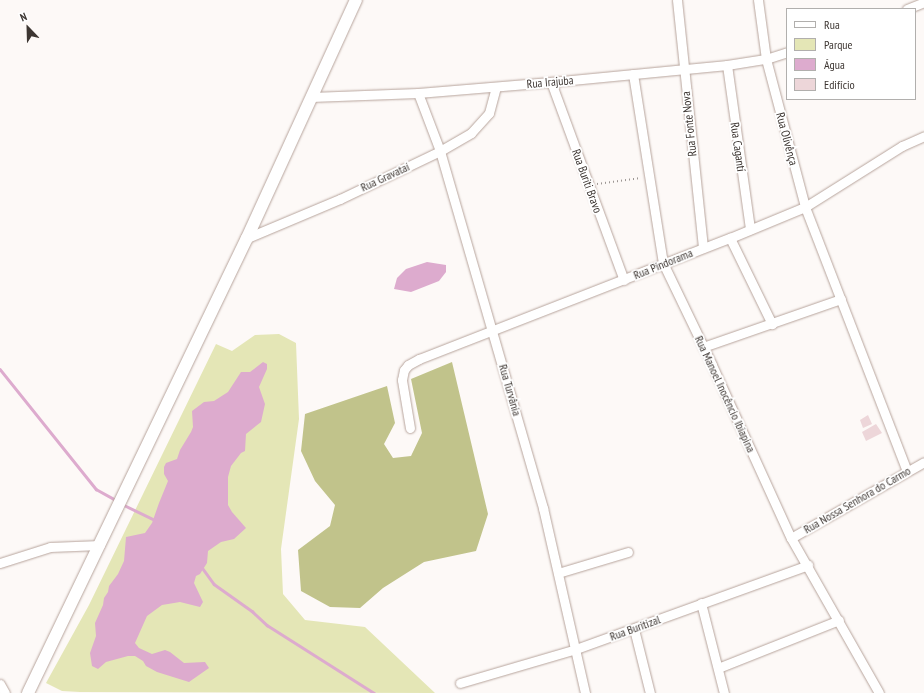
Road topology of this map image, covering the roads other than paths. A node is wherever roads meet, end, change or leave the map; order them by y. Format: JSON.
{"nodes":[{"id":1,"x":356,"y":0,"type":"edge"},
{"id":2,"x":677,"y":0,"type":"edge"},
{"id":3,"x":758,"y":0,"type":"edge"},
{"id":4,"x":924,"y":2,"type":"edge"},
{"id":5,"x":909,"y":8,"type":"edge"},
{"id":6,"x":786,"y":52,"type":"edge"},
{"id":7,"x":766,"y":59,"type":"junction"},
{"id":8,"x":727,"y":65,"type":"junction"},
{"id":9,"x":683,"y":70,"type":"junction"},
{"id":10,"x":634,"y":74,"type":"junction"},
{"id":11,"x":551,"y":82,"type":"junction"},
{"id":12,"x":496,"y":87,"type":"junction"},
{"id":13,"x":418,"y":93,"type":"junction"},
{"id":14,"x":311,"y":97,"type":"junction"},
{"id":15,"x":924,"y":136,"type":"edge"},
{"id":16,"x":440,"y":150,"type":"junction"},
{"id":17,"x":805,"y":207,"type":"junction"},
{"id":18,"x":750,"y":229,"type":"junction"},
{"id":19,"x":247,"y":238,"type":"junction"},
{"id":20,"x":730,"y":238,"type":"junction"},
{"id":21,"x":703,"y":248,"type":"junction"},
{"id":22,"x":663,"y":263,"type":"junction"},
{"id":23,"x":624,"y":280,"type":"junction"},
{"id":24,"x":841,"y":299,"type":"junction"},
{"id":25,"x":772,"y":324,"type":"junction"},
{"id":26,"x":493,"y":330,"type":"junction"},
{"id":27,"x":703,"y":347,"type":"junction"},
{"id":28,"x":410,"y":428,"type":"dead end"},
{"id":29,"x":924,"y":462,"type":"edge"},
{"id":30,"x":907,"y":471,"type":"junction"},
{"id":31,"x":791,"y":538,"type":"junction"},
{"id":32,"x":100,"y":545,"type":"junction"},
{"id":33,"x":628,"y":552,"type":"dead end"},
{"id":34,"x":0,"y":563,"type":"edge"},
{"id":35,"x":808,"y":565,"type":"junction"},
{"id":36,"x":558,"y":573,"type":"junction"},
{"id":37,"x":701,"y":603,"type":"junction"},
{"id":38,"x":840,"y":620,"type":"junction"},
{"id":39,"x":634,"y":629,"type":"junction"},
{"id":40,"x":576,"y":649,"type":"junction"},
{"id":41,"x":718,"y":668,"type":"junction"},
{"id":42,"x":460,"y":683,"type":"dead end"},
{"id":43,"x":0,"y":684,"type":"edge"},
{"id":44,"x":32,"y":692,"type":"edge"},
{"id":45,"x":5,"y":693,"type":"edge"},
{"id":46,"x":585,"y":693,"type":"edge"},
{"id":47,"x":650,"y":693,"type":"edge"},
{"id":48,"x":724,"y":693,"type":"edge"},
{"id":49,"x":879,"y":693,"type":"edge"}],
"edges":[{"from":1,"to":14,"type":"main road"},
{"from":2,"to":9,"type":"street","name":"Rua Fonte Nova"},
{"from":3,"to":7,"type":"street","name":"Rua Olivênça"},
{"from":4,"to":5,"type":"street"},
{"from":6,"to":7,"type":"street","name":"Rua Irajuba"},
{"from":7,"to":8,"type":"street","name":"Rua Irajuba"},
{"from":7,"to":17,"type":"street","name":"Rua Olivênça"},
{"from":8,"to":9,"type":"street","name":"Rua Irajuba"},
{"from":8,"to":18,"type":"street","name":"Rua Cagantí"},
{"from":9,"to":10,"type":"street","name":"Rua Irajuba"},
{"from":9,"to":21,"type":"street","name":"Rua Fonte Nova"},
{"from":10,"to":11,"type":"street","name":"Rua Irajuba"},
{"from":10,"to":22,"type":"street","name":"Rua Manoel Inocêncio Ibiapina"},
{"from":11,"to":12,"type":"street","name":"Rua Irajuba"},
{"from":11,"to":23,"type":"street","name":"Rua Buriti Bravo"},
{"from":12,"to":13,"type":"street","name":"Rua Irajuba"},
{"from":12,"to":16,"type":"street","name":"Rua Gravataí"},
{"from":13,"to":14,"type":"street","name":"Rua Irajuba"},
{"from":13,"to":16,"type":"street","name":"Rua Turvânia"},
{"from":14,"to":19,"type":"main road"},
{"from":15,"to":17,"type":"street","name":"Rua Pindorama"},
{"from":16,"to":19,"type":"street","name":"Rua Gravataí"},
{"from":16,"to":26,"type":"street","name":"Rua Turvânia"},
{"from":17,"to":18,"type":"street","name":"Rua Pindorama"},
{"from":17,"to":24,"type":"street","name":"Rua Olivênça"},
{"from":18,"to":20,"type":"street","name":"Rua Pindorama"},
{"from":19,"to":32,"type":"main road"},
{"from":20,"to":21,"type":"street","name":"Rua Pindorama"},
{"from":20,"to":25,"type":"street"},
{"from":21,"to":22,"type":"street","name":"Rua Pindorama"},
{"from":22,"to":23,"type":"street","name":"Rua Pindorama"},
{"from":22,"to":27,"type":"street","name":"Rua Manoel Inocêncio Ibiapina"},
{"from":23,"to":26,"type":"street","name":"Rua Pindorama"},
{"from":24,"to":25,"type":"street"},
{"from":24,"to":30,"type":"street","name":"Rua Olivênça"},
{"from":25,"to":27,"type":"street"},
{"from":26,"to":28,"type":"street","name":"Rua Pindorama"},
{"from":26,"to":36,"type":"street","name":"Rua Turvânia"},
{"from":27,"to":31,"type":"street","name":"Rua Manoel Inocêncio Ibiapina"},
{"from":29,"to":30,"type":"street","name":"Rua Nossa Senhora do Carmo"},
{"from":30,"to":31,"type":"street","name":"Rua Nossa Senhora do Carmo"},
{"from":31,"to":35,"type":"street","name":"Rua Manoel Inocêncio Ibiapina"},
{"from":32,"to":34,"type":"street"},
{"from":32,"to":44,"type":"main road"},
{"from":33,"to":36,"type":"street"},
{"from":35,"to":37,"type":"street","name":"Rua Buritizal"},
{"from":35,"to":38,"type":"street","name":"Rua Manoel Inocêncio Ibiapina"},
{"from":36,"to":40,"type":"street","name":"Rua Turvânia"},
{"from":37,"to":39,"type":"street","name":"Rua Buritizal"},
{"from":37,"to":41,"type":"street"},
{"from":38,"to":41,"type":"street"},
{"from":38,"to":49,"type":"street","name":"Rua Manoel Inocêncio Ibiapina"},
{"from":39,"to":40,"type":"street","name":"Rua Buritizal"},
{"from":39,"to":47,"type":"street"},
{"from":40,"to":42,"type":"street","name":"Rua Buritizal"},
{"from":40,"to":46,"type":"street","name":"Rua Turvânia"},
{"from":41,"to":48,"type":"street"},
{"from":43,"to":45,"type":"street"}]}
